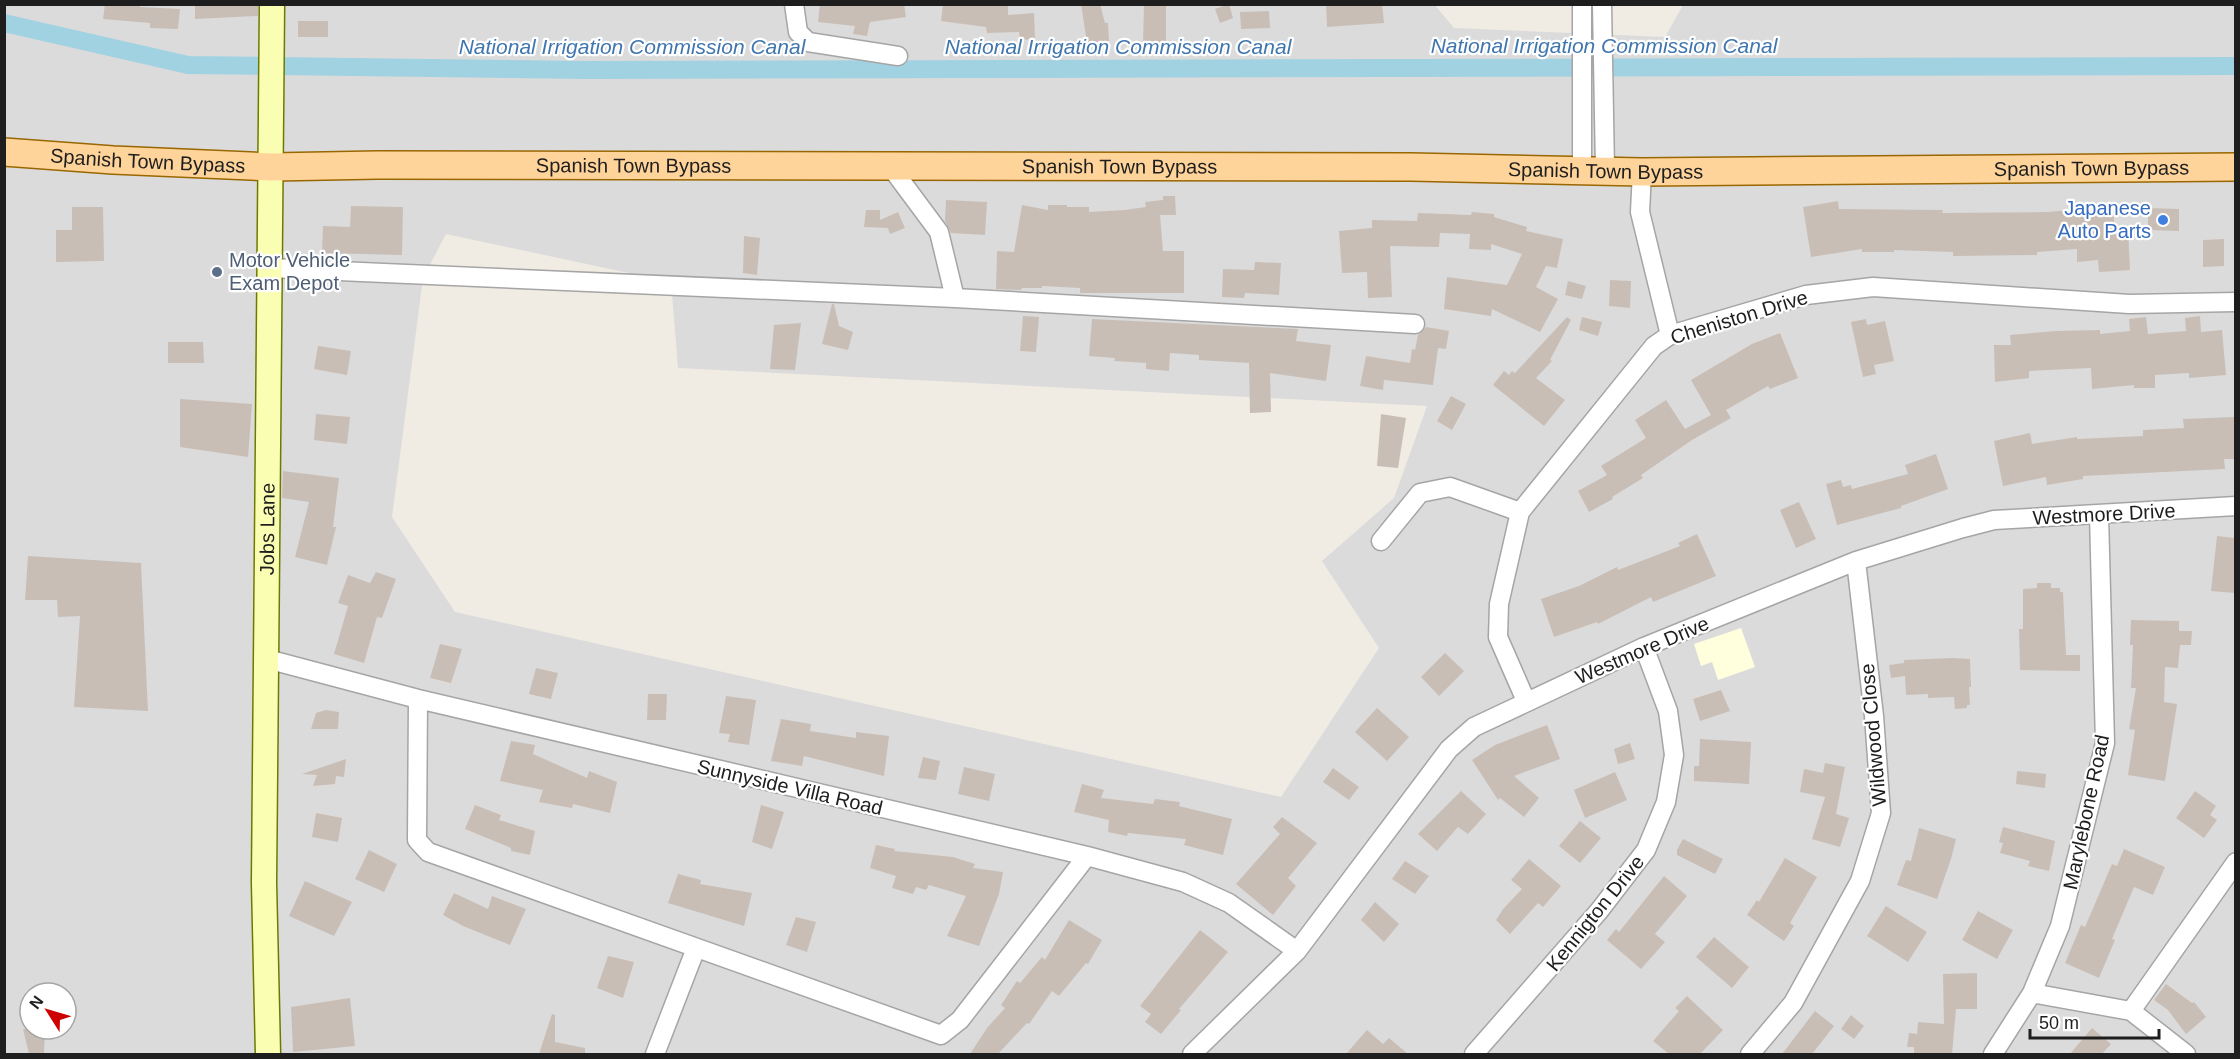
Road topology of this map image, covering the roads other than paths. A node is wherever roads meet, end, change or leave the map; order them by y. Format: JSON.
{"nodes":[{"id":1,"x":273,"y":4,"type":"edge"},
{"id":2,"x":794,"y":4,"type":"edge"},
{"id":3,"x":1582,"y":4,"type":"edge"},
{"id":4,"x":1602,"y":4,"type":"edge"},
{"id":5,"x":898,"y":56,"type":"dead end"},
{"id":6,"x":4,"y":152,"type":"edge"},
{"id":7,"x":890,"y":166,"type":"junction"},
{"id":8,"x":272,"y":167,"type":"junction"},
{"id":9,"x":2235,"y":167,"type":"edge"},
{"id":10,"x":1594,"y":170,"type":"junction"},
{"id":11,"x":1642,"y":172,"type":"junction"},
{"id":12,"x":270,"y":268,"type":"junction"},
{"id":13,"x":955,"y":298,"type":"junction"},
{"id":14,"x":2235,"y":302,"type":"edge"},
{"id":15,"x":1415,"y":324,"type":"dead end"},
{"id":16,"x":1670,"y":335,"type":"junction"},
{"id":17,"x":2235,"y":506,"type":"edge"},
{"id":18,"x":1520,"y":512,"type":"junction"},
{"id":19,"x":2099,"y":515,"type":"junction"},
{"id":20,"x":1381,"y":541,"type":"dead end"},
{"id":21,"x":1856,"y":561,"type":"junction"},
{"id":22,"x":1644,"y":647,"type":"junction"},
{"id":23,"x":267,"y":660,"type":"junction"},
{"id":24,"x":418,"y":699,"type":"junction"},
{"id":25,"x":1526,"y":701,"type":"junction"},
{"id":26,"x":1087,"y":856,"type":"junction"},
{"id":27,"x":2235,"y":862,"type":"edge"},
{"id":28,"x":696,"y":948,"type":"junction"},
{"id":29,"x":1297,"y":951,"type":"junction"},
{"id":30,"x":2032,"y":993,"type":"junction"},
{"id":31,"x":2131,"y":1011,"type":"junction"},
{"id":32,"x":1484,"y":1051,"type":"edge"},
{"id":33,"x":268,"y":1054,"type":"edge"},
{"id":34,"x":655,"y":1054,"type":"edge"},
{"id":35,"x":1192,"y":1054,"type":"edge"},
{"id":36,"x":1750,"y":1054,"type":"edge"},
{"id":37,"x":1993,"y":1054,"type":"edge"},
{"id":38,"x":2186,"y":1054,"type":"edge"}],
"edges":[{"from":1,"to":8,"type":"street","name":"Jobs Lane"},
{"from":2,"to":5,"type":"street"},
{"from":3,"to":10,"type":"street"},
{"from":4,"to":10,"type":"street"},
{"from":6,"to":8,"type":"main road","name":"Spanish Town Bypass"},
{"from":7,"to":8,"type":"main road","name":"Spanish Town Bypass"},
{"from":7,"to":10,"type":"main road","name":"Spanish Town Bypass"},
{"from":7,"to":13,"type":"street"},
{"from":8,"to":12,"type":"street","name":"Jobs Lane"},
{"from":9,"to":11,"type":"main road","name":"Spanish Town Bypass"},
{"from":10,"to":11,"type":"main road","name":"Spanish Town Bypass"},
{"from":11,"to":16,"type":"street"},
{"from":12,"to":13,"type":"street"},
{"from":12,"to":23,"type":"street","name":"Jobs Lane"},
{"from":13,"to":15,"type":"street"},
{"from":14,"to":16,"type":"street","name":"Cheniston Drive"},
{"from":16,"to":18,"type":"street","name":"Cheniston Drive"},
{"from":17,"to":19,"type":"street","name":"Westmore Drive"},
{"from":18,"to":20,"type":"street"},
{"from":18,"to":25,"type":"street","name":"Cheniston Drive"},
{"from":19,"to":21,"type":"street","name":"Westmore Drive"},
{"from":19,"to":30,"type":"street","name":"Marylebone Road"},
{"from":21,"to":22,"type":"street","name":"Westmore Drive"},
{"from":21,"to":36,"type":"street","name":"Wildwood Close"},
{"from":22,"to":25,"type":"street","name":"Westmore Drive"},
{"from":22,"to":32,"type":"street","name":"Kennigton Drive"},
{"from":23,"to":24,"type":"street","name":"Sunnyside Villa Road"},
{"from":23,"to":33,"type":"street","name":"Jobs Lane"},
{"from":24,"to":26,"type":"street","name":"Sunnyside Villa Road"},
{"from":24,"to":28,"type":"street"},
{"from":25,"to":29,"type":"street","name":"Westmore Drive"},
{"from":26,"to":28,"type":"street"},
{"from":26,"to":29,"type":"street","name":"Sunnyside Villa Road"},
{"from":27,"to":31,"type":"street"},
{"from":28,"to":34,"type":"street"},
{"from":29,"to":35,"type":"street","name":"Westmore Drive"},
{"from":30,"to":31,"type":"street"},
{"from":30,"to":37,"type":"street","name":"Marylebone Road"},
{"from":31,"to":38,"type":"street"}]}
